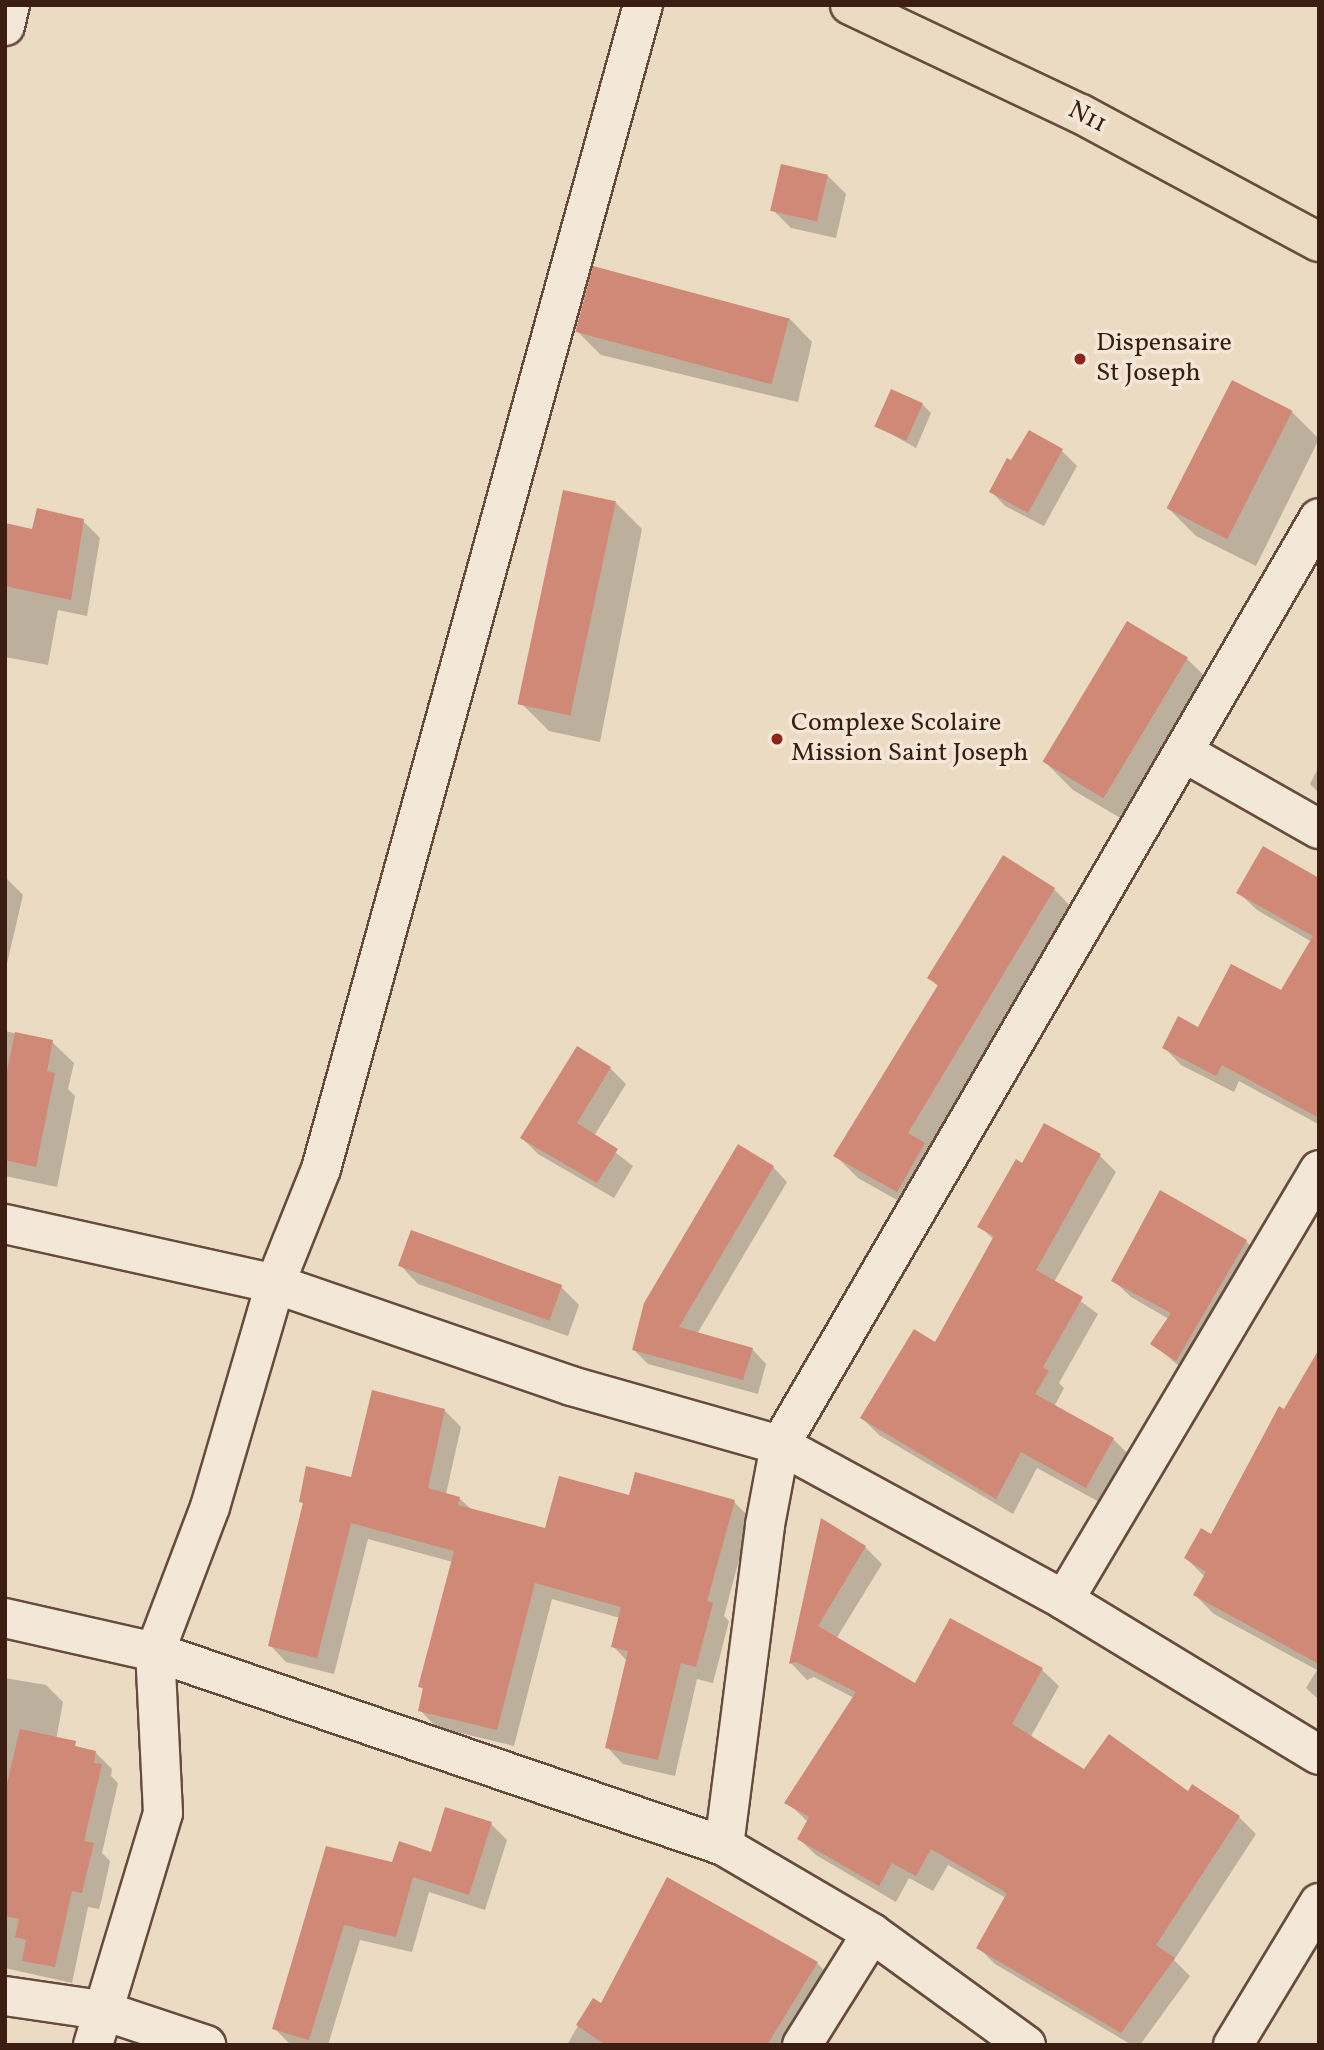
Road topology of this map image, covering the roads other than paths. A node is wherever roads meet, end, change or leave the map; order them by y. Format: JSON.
{"nodes":[{"id":1,"x":10,"y":5,"type":"edge"},
{"id":2,"x":643,"y":5,"type":"edge"},
{"id":3,"x":850,"y":5,"type":"edge"},
{"id":4,"x":5,"y":26,"type":"edge"},
{"id":5,"x":1319,"y":242,"type":"edge"},
{"id":6,"x":1319,"y":518,"type":"edge"},
{"id":7,"x":1185,"y":753,"type":"junction"},
{"id":8,"x":1319,"y":829,"type":"edge"},
{"id":9,"x":1319,"y":1170,"type":"edge"},
{"id":10,"x":5,"y":1224,"type":"edge"},
{"id":11,"x":275,"y":1284,"type":"junction"},
{"id":12,"x":780,"y":1445,"type":"junction"},
{"id":13,"x":1064,"y":1600,"type":"junction"},
{"id":14,"x":5,"y":1618,"type":"edge"},
{"id":15,"x":155,"y":1651,"type":"junction"},
{"id":16,"x":1319,"y":1755,"type":"edge"},
{"id":17,"x":724,"y":1846,"type":"junction"},
{"id":18,"x":1319,"y":1903,"type":"edge"},
{"id":19,"x":872,"y":1933,"type":"junction"},
{"id":20,"x":5,"y":1996,"type":"edge"},
{"id":21,"x":97,"y":2027,"type":"edge"},
{"id":22,"x":206,"y":2045,"type":"edge"},
{"id":23,"x":802,"y":2045,"type":"edge"},
{"id":24,"x":1026,"y":2045,"type":"edge"},
{"id":25,"x":1233,"y":2045,"type":"edge"}],
"edges":[{"from":1,"to":4,"type":"street"},
{"from":2,"to":11,"type":"street"},
{"from":3,"to":5,"type":"main road","name":"N11"},
{"from":6,"to":7,"type":"street"},
{"from":7,"to":8,"type":"street"},
{"from":7,"to":12,"type":"street"},
{"from":9,"to":13,"type":"street"},
{"from":10,"to":11,"type":"street"},
{"from":11,"to":12,"type":"street"},
{"from":11,"to":15,"type":"street"},
{"from":12,"to":13,"type":"street"},
{"from":12,"to":17,"type":"street"},
{"from":13,"to":16,"type":"street"},
{"from":14,"to":15,"type":"street"},
{"from":15,"to":17,"type":"street"},
{"from":15,"to":21,"type":"street"},
{"from":17,"to":19,"type":"street"},
{"from":18,"to":25,"type":"street"},
{"from":19,"to":23,"type":"street"},
{"from":19,"to":24,"type":"street"},
{"from":20,"to":21,"type":"street"},
{"from":21,"to":22,"type":"street"}]}
